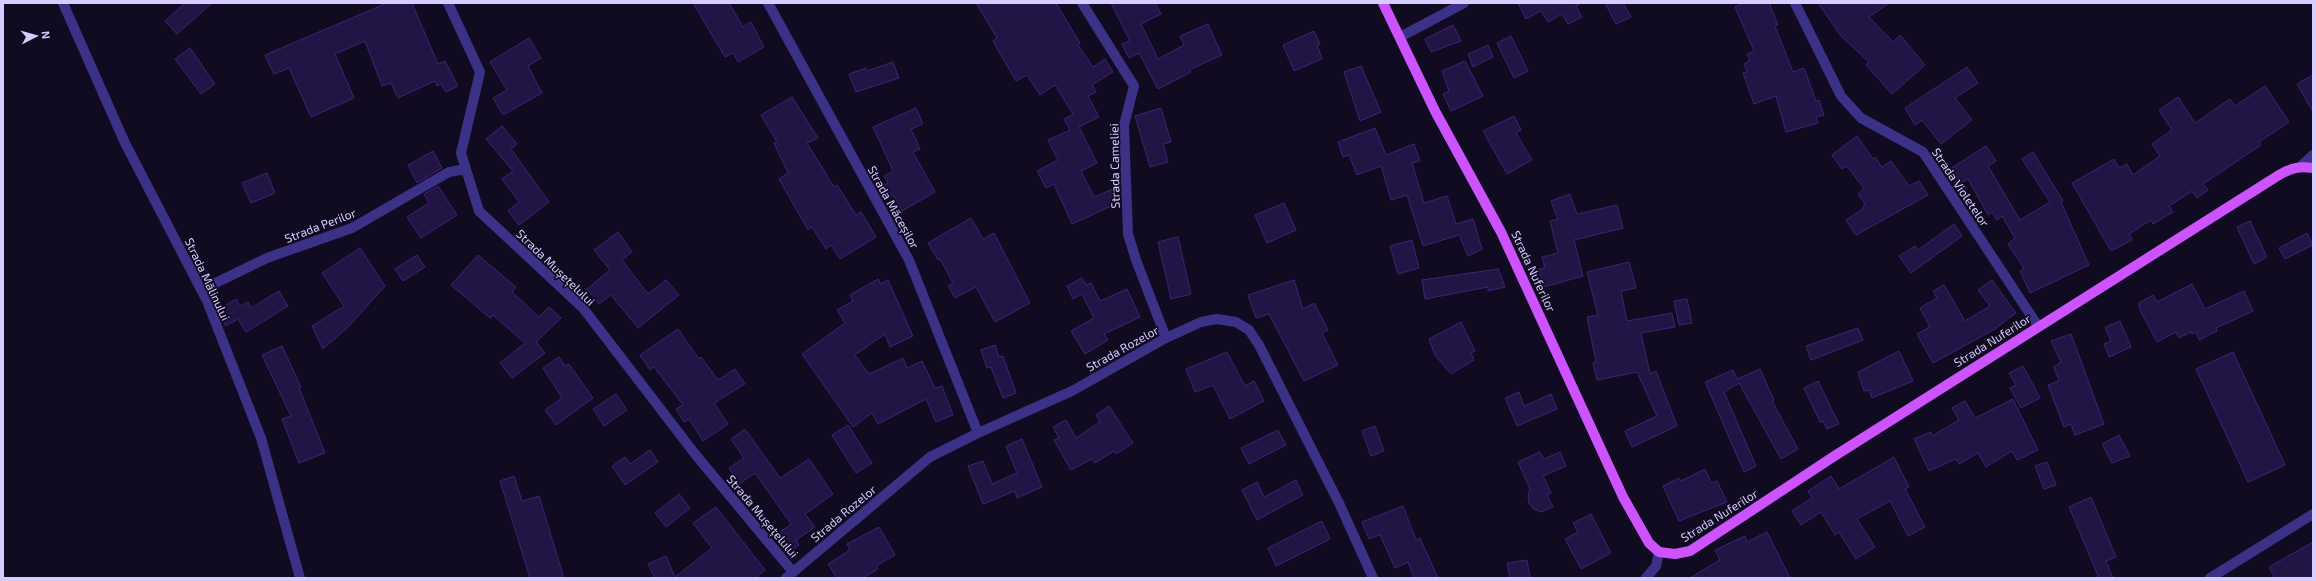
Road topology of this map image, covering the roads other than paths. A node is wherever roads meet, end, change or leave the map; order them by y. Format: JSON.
{"nodes":[{"id":1,"x":63,"y":3,"type":"edge"},
{"id":2,"x":448,"y":3,"type":"edge"},
{"id":3,"x":768,"y":3,"type":"edge"},
{"id":4,"x":1082,"y":3,"type":"edge"},
{"id":5,"x":1383,"y":3,"type":"edge"},
{"id":6,"x":1464,"y":3,"type":"edge"},
{"id":7,"x":1795,"y":3,"type":"edge"},
{"id":8,"x":1400,"y":37,"type":"junction"},
{"id":9,"x":2313,"y":155,"type":"edge"},
{"id":10,"x":2301,"y":166,"type":"junction"},
{"id":11,"x":2313,"y":168,"type":"edge"},
{"id":12,"x":466,"y":169,"type":"junction"},
{"id":13,"x":201,"y":290,"type":"junction"},
{"id":14,"x":2038,"y":326,"type":"junction"},
{"id":15,"x":1166,"y":338,"type":"junction"},
{"id":16,"x":978,"y":433,"type":"junction"},
{"id":17,"x":2313,"y":514,"type":"edge"},
{"id":18,"x":1659,"y":552,"type":"junction"},
{"id":19,"x":790,"y":575,"type":"edge"},
{"id":20,"x":300,"y":578,"type":"edge"},
{"id":21,"x":1373,"y":578,"type":"edge"},
{"id":22,"x":1646,"y":578,"type":"edge"},
{"id":23,"x":2210,"y":578,"type":"edge"}],
"edges":[{"from":1,"to":13,"type":"street","name":"Strada Mălinului"},
{"from":2,"to":12,"type":"street","name":"Strada Mușețelului"},
{"from":3,"to":16,"type":"street","name":"Strada Măceșilor"},
{"from":4,"to":15,"type":"street","name":"Strada Cameliei"},
{"from":5,"to":8,"type":"main road","name":"Strada Nuferilor"},
{"from":6,"to":8,"type":"street"},
{"from":7,"to":14,"type":"street","name":"Strada Violetelor"},
{"from":8,"to":18,"type":"main road","name":"Strada Nuferilor"},
{"from":9,"to":10,"type":"street"},
{"from":10,"to":11,"type":"main road","name":"Strada Nuferilor"},
{"from":10,"to":14,"type":"main road","name":"Strada Nuferilor"},
{"from":12,"to":13,"type":"street","name":"Strada Perilor"},
{"from":12,"to":19,"type":"street","name":"Strada Mușețelului"},
{"from":13,"to":20,"type":"street","name":"Strada Mălinului"},
{"from":14,"to":18,"type":"main road","name":"Strada Nuferilor"},
{"from":15,"to":16,"type":"street","name":"Strada Rozelor"},
{"from":15,"to":21,"type":"street","name":"Strada Rozelor"},
{"from":16,"to":19,"type":"street","name":"Strada Rozelor"},
{"from":17,"to":23,"type":"street"},
{"from":18,"to":22,"type":"street"}]}
